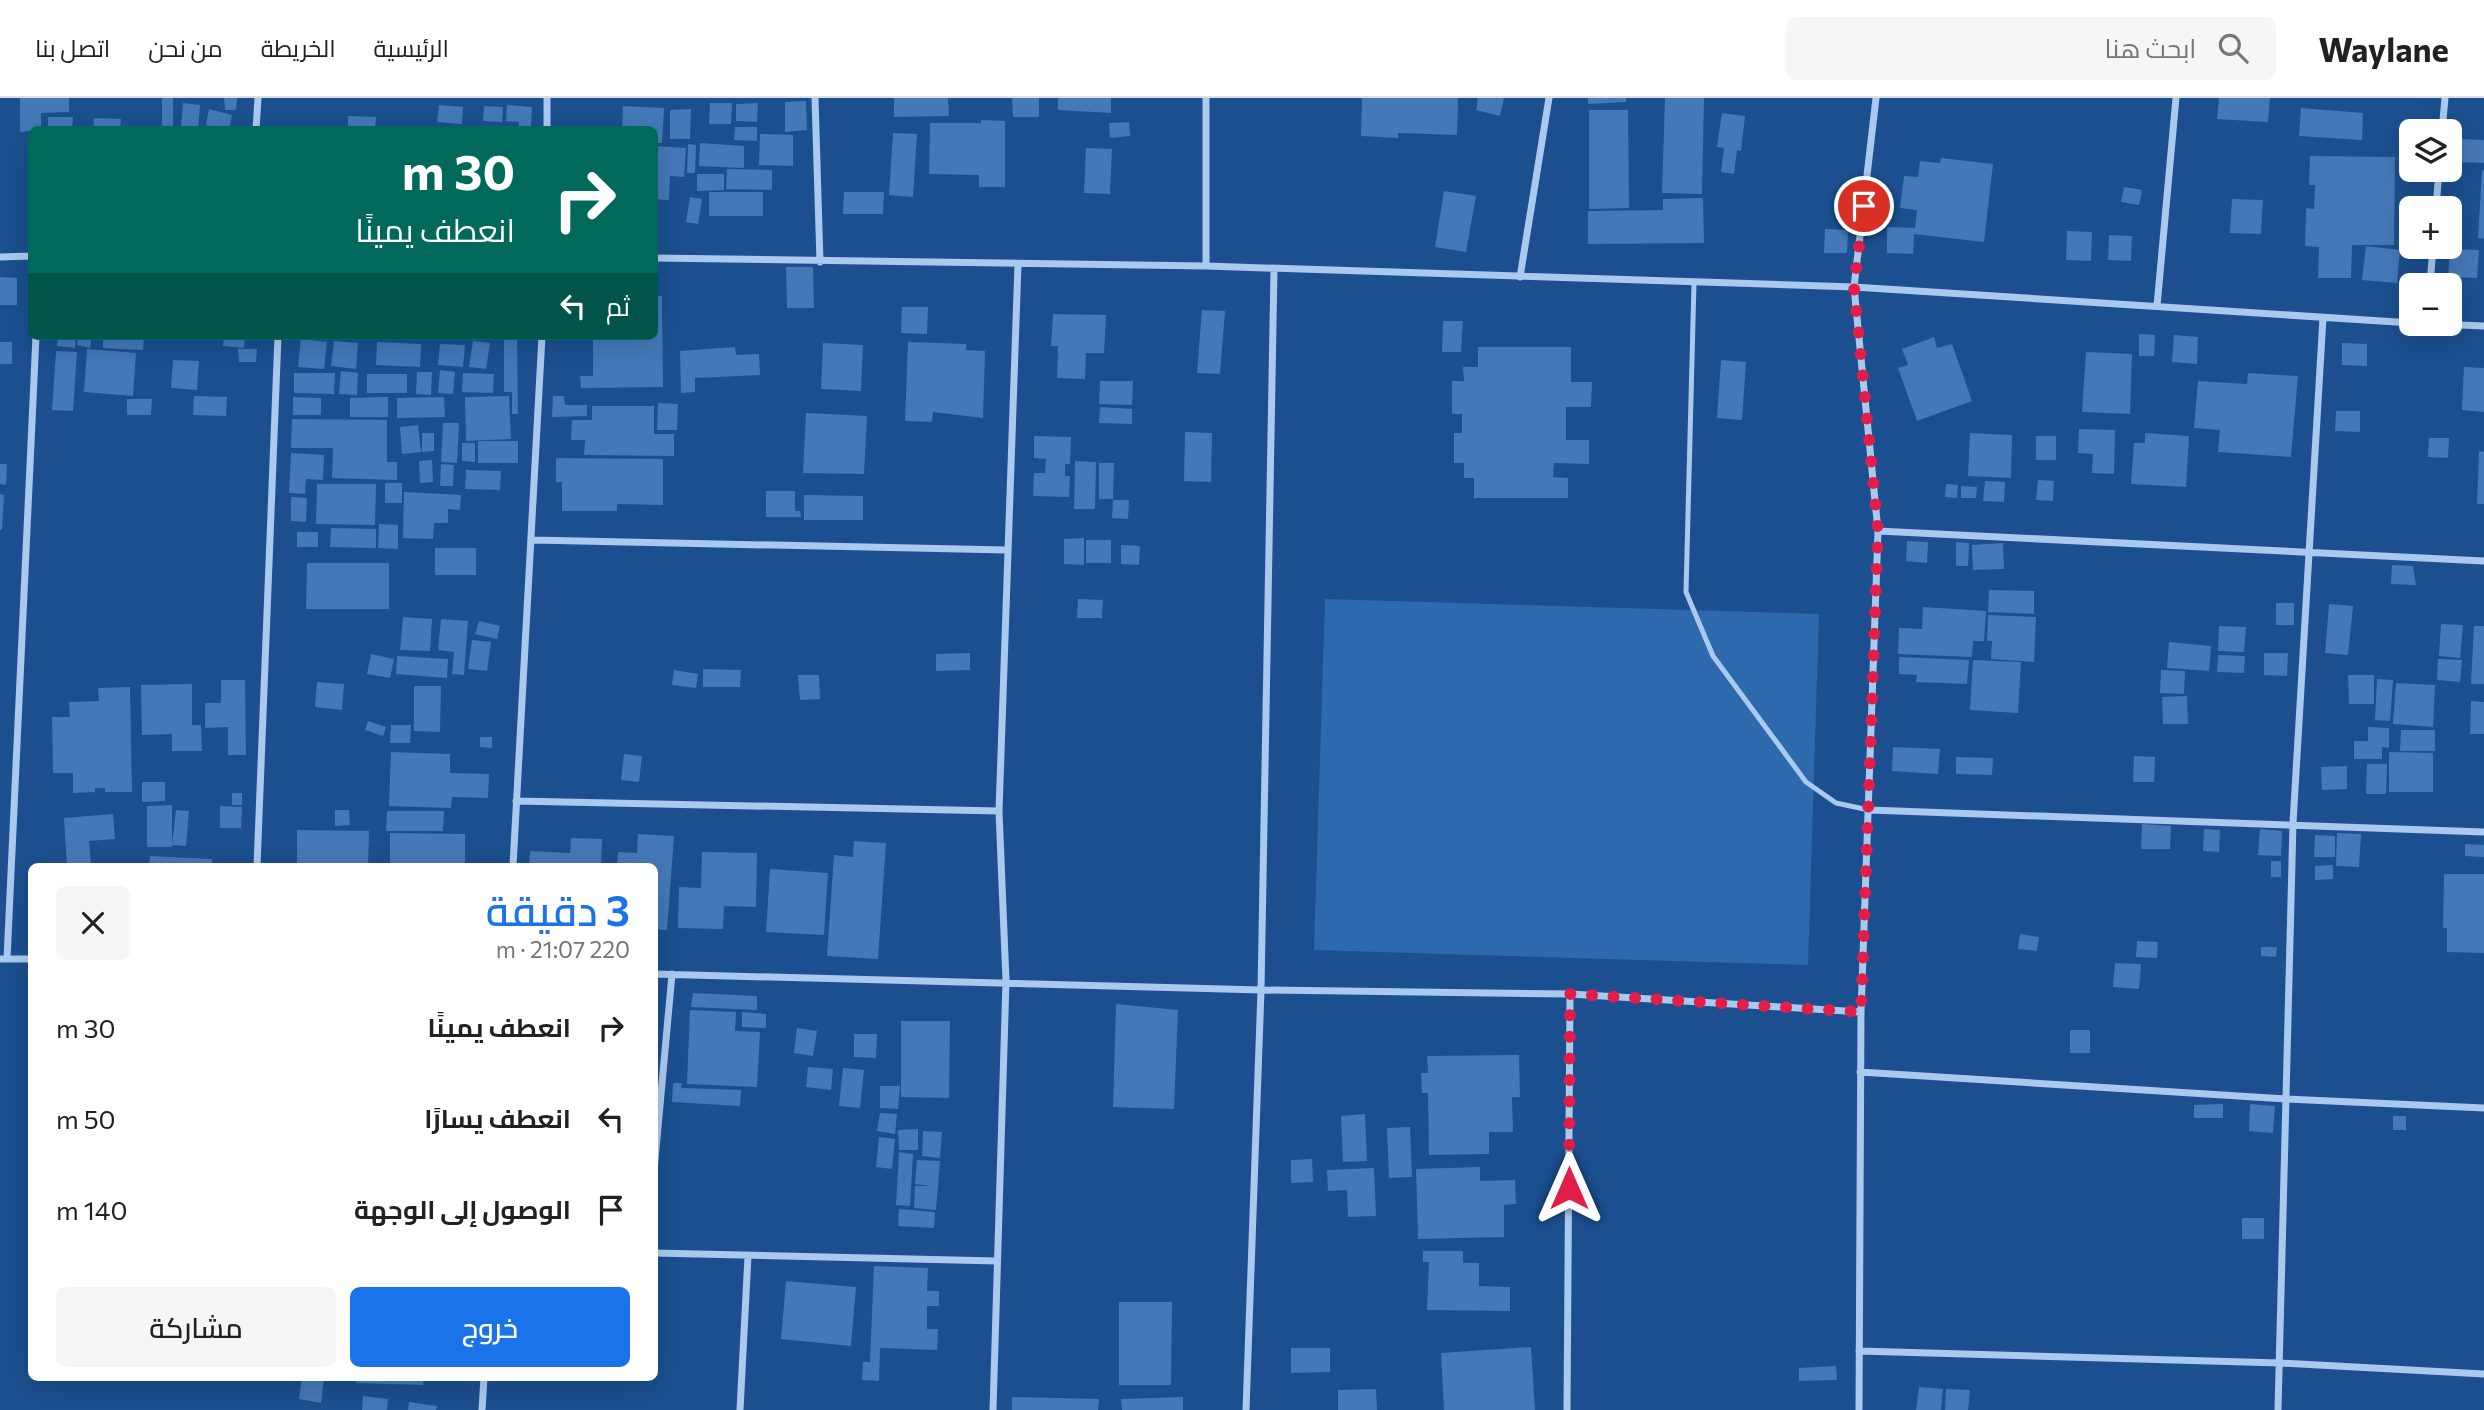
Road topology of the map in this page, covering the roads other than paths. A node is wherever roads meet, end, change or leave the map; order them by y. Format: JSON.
{"nodes":[{"id":1,"x":258,"y":98,"type":"edge"},
{"id":2,"x":547,"y":98,"type":"edge"},
{"id":3,"x":815,"y":98,"type":"edge"},
{"id":4,"x":1206,"y":98,"type":"edge"},
{"id":5,"x":1549,"y":98,"type":"edge"},
{"id":6,"x":1876,"y":98,"type":"edge"},
{"id":7,"x":2176,"y":98,"type":"edge"},
{"id":8,"x":2445,"y":98,"type":"edge"},
{"id":9,"x":2443,"y":119,"type":"edge"},
{"id":10,"x":256,"y":126,"type":"edge"},
{"id":11,"x":547,"y":126,"type":"edge"},
{"id":12,"x":28,"y":256,"type":"edge"},
{"id":13,"x":0,"y":257,"type":"edge"},
{"id":14,"x":658,"y":258,"type":"edge"},
{"id":15,"x":820,"y":262,"type":"junction"},
{"id":16,"x":1018,"y":264,"type":"junction"},
{"id":17,"x":1206,"y":266,"type":"junction"},
{"id":18,"x":1274,"y":270,"type":"junction"},
{"id":19,"x":1520,"y":277,"type":"junction"},
{"id":20,"x":1694,"y":283,"type":"junction"},
{"id":21,"x":1854,"y":287,"type":"junction"},
{"id":22,"x":2157,"y":306,"type":"junction"},
{"id":23,"x":2323,"y":318,"type":"junction"},
{"id":24,"x":2399,"y":322,"type":"edge"},
{"id":25,"x":2462,"y":325,"type":"edge"},
{"id":26,"x":2484,"y":326,"type":"edge"},
{"id":27,"x":36,"y":340,"type":"edge"},
{"id":28,"x":278,"y":340,"type":"edge"},
{"id":29,"x":542,"y":340,"type":"edge"},
{"id":30,"x":1878,"y":531,"type":"junction"},
{"id":31,"x":533,"y":540,"type":"junction"},
{"id":32,"x":1006,"y":550,"type":"junction"},
{"id":33,"x":2311,"y":552,"type":"junction"},
{"id":34,"x":2484,"y":561,"type":"edge"},
{"id":35,"x":516,"y":801,"type":"junction"},
{"id":36,"x":1870,"y":810,"type":"junction"},
{"id":37,"x":999,"y":811,"type":"junction"},
{"id":38,"x":2293,"y":823,"type":"junction"},
{"id":39,"x":2484,"y":832,"type":"edge"},
{"id":40,"x":257,"y":863,"type":"edge"},
{"id":41,"x":513,"y":863,"type":"edge"},
{"id":42,"x":3,"y":959,"type":"edge"},
{"id":43,"x":28,"y":960,"type":"edge"},
{"id":44,"x":658,"y":974,"type":"edge"},
{"id":45,"x":672,"y":974,"type":"junction"},
{"id":46,"x":1006,"y":981,"type":"junction"},
{"id":47,"x":1261,"y":990,"type":"junction"},
{"id":48,"x":1570,"y":994,"type":"junction"},
{"id":49,"x":1861,"y":1012,"type":"junction"},
{"id":50,"x":1860,"y":1072,"type":"junction"},
{"id":51,"x":2286,"y":1099,"type":"junction"},
{"id":52,"x":2484,"y":1108,"type":"edge"},
{"id":53,"x":658,"y":1127,"type":"edge"},
{"id":54,"x":658,"y":1254,"type":"edge"},
{"id":55,"x":748,"y":1256,"type":"junction"},
{"id":56,"x":998,"y":1261,"type":"junction"},
{"id":57,"x":1860,"y":1351,"type":"junction"},
{"id":58,"x":2280,"y":1363,"type":"junction"},
{"id":59,"x":2484,"y":1374,"type":"edge"},
{"id":60,"x":484,"y":1381,"type":"edge"},
{"id":61,"x":482,"y":1410,"type":"edge"},
{"id":62,"x":740,"y":1410,"type":"edge"},
{"id":63,"x":993,"y":1410,"type":"edge"},
{"id":64,"x":1246,"y":1410,"type":"edge"},
{"id":65,"x":1567,"y":1410,"type":"edge"},
{"id":66,"x":1859,"y":1410,"type":"edge"},
{"id":67,"x":2278,"y":1410,"type":"edge"}],
"edges":[{"from":1,"to":10,"type":"street"},
{"from":2,"to":11,"type":"street"},
{"from":3,"to":15,"type":"street"},
{"from":4,"to":17,"type":"street"},
{"from":5,"to":19,"type":"street"},
{"from":6,"to":21,"type":"street"},
{"from":7,"to":22,"type":"street"},
{"from":8,"to":9,"type":"street"},
{"from":12,"to":13,"type":"street"},
{"from":14,"to":15,"type":"street"},
{"from":15,"to":16,"type":"street"},
{"from":16,"to":17,"type":"street"},
{"from":16,"to":32,"type":"street"},
{"from":17,"to":18,"type":"street"},
{"from":18,"to":19,"type":"street"},
{"from":18,"to":47,"type":"street"},
{"from":19,"to":20,"type":"street"},
{"from":20,"to":21,"type":"street"},
{"from":20,"to":36,"type":"lane"},
{"from":21,"to":22,"type":"street"},
{"from":21,"to":30,"type":"street"},
{"from":22,"to":23,"type":"street"},
{"from":23,"to":24,"type":"street"},
{"from":23,"to":33,"type":"street"},
{"from":25,"to":26,"type":"street"},
{"from":27,"to":42,"type":"street"},
{"from":28,"to":40,"type":"street"},
{"from":29,"to":31,"type":"street"},
{"from":30,"to":33,"type":"street"},
{"from":30,"to":36,"type":"street"},
{"from":31,"to":32,"type":"street"},
{"from":31,"to":35,"type":"street"},
{"from":32,"to":37,"type":"street"},
{"from":33,"to":34,"type":"street"},
{"from":33,"to":38,"type":"street"},
{"from":35,"to":37,"type":"street"},
{"from":35,"to":41,"type":"street"},
{"from":36,"to":38,"type":"street"},
{"from":36,"to":49,"type":"street"},
{"from":37,"to":46,"type":"street"},
{"from":38,"to":39,"type":"street"},
{"from":38,"to":51,"type":"street"},
{"from":42,"to":43,"type":"street"},
{"from":44,"to":45,"type":"street"},
{"from":45,"to":46,"type":"street"},
{"from":45,"to":53,"type":"street"},
{"from":46,"to":47,"type":"street"},
{"from":46,"to":56,"type":"street"},
{"from":47,"to":48,"type":"street"},
{"from":47,"to":64,"type":"street"},
{"from":48,"to":49,"type":"street"},
{"from":48,"to":65,"type":"street"},
{"from":49,"to":50,"type":"street"},
{"from":50,"to":51,"type":"street"},
{"from":50,"to":57,"type":"street"},
{"from":51,"to":52,"type":"street"},
{"from":51,"to":58,"type":"street"},
{"from":54,"to":55,"type":"street"},
{"from":55,"to":56,"type":"street"},
{"from":55,"to":62,"type":"street"},
{"from":56,"to":63,"type":"street"},
{"from":57,"to":58,"type":"street"},
{"from":57,"to":66,"type":"street"},
{"from":58,"to":59,"type":"street"},
{"from":58,"to":67,"type":"street"},
{"from":60,"to":61,"type":"street"}]}
